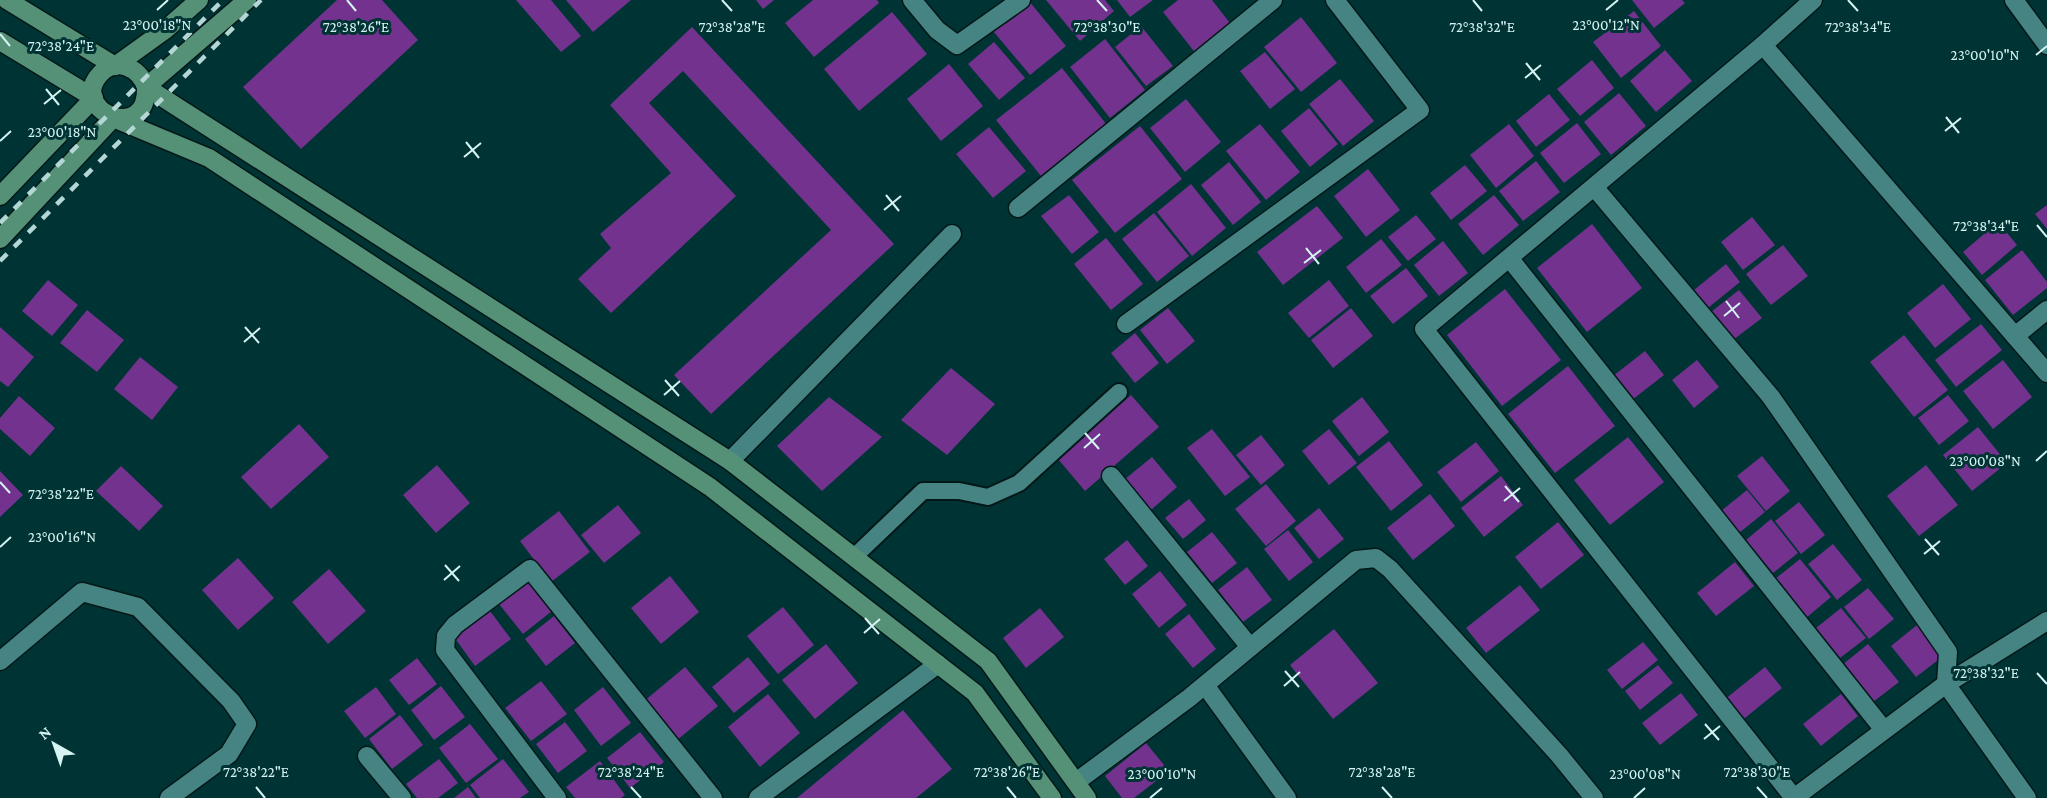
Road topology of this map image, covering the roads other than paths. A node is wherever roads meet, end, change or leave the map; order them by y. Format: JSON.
{"nodes":[{"id":1,"x":7,"y":0,"type":"edge"},
{"id":2,"x":199,"y":0,"type":"edge"},
{"id":3,"x":247,"y":0,"type":"edge"},
{"id":4,"x":912,"y":0,"type":"edge"},
{"id":5,"x":1021,"y":0,"type":"edge"},
{"id":6,"x":1273,"y":0,"type":"edge"},
{"id":7,"x":1335,"y":0,"type":"edge"},
{"id":8,"x":1813,"y":0,"type":"edge"},
{"id":9,"x":2013,"y":0,"type":"edge"},
{"id":10,"x":0,"y":41,"type":"edge"},
{"id":11,"x":1763,"y":45,"type":"junction"},
{"id":12,"x":2047,"y":45,"type":"edge"},
{"id":13,"x":114,"y":66,"type":"junction"},
{"id":14,"x":146,"y":87,"type":"junction"},
{"id":15,"x":94,"y":98,"type":"junction"},
{"id":16,"x":113,"y":118,"type":"junction"},
{"id":17,"x":1595,"y":188,"type":"junction"},
{"id":18,"x":0,"y":195,"type":"edge"},
{"id":19,"x":1018,"y":208,"type":"dead end"},
{"id":20,"x":952,"y":234,"type":"dead end"},
{"id":21,"x":0,"y":239,"type":"edge"},
{"id":22,"x":1510,"y":259,"type":"junction"},
{"id":23,"x":2047,"y":310,"type":"edge"},
{"id":24,"x":1126,"y":324,"type":"dead end"},
{"id":25,"x":2015,"y":336,"type":"junction"},
{"id":26,"x":2047,"y":373,"type":"edge"},
{"id":27,"x":1119,"y":392,"type":"dead end"},
{"id":28,"x":730,"y":461,"type":"junction"},
{"id":29,"x":1111,"y":476,"type":"dead end"},
{"id":30,"x":854,"y":557,"type":"junction"},
{"id":31,"x":2047,"y":621,"type":"edge"},
{"id":32,"x":1250,"y":647,"type":"junction"},
{"id":33,"x":0,"y":661,"type":"edge"},
{"id":34,"x":938,"y":664,"type":"junction"},
{"id":35,"x":1946,"y":684,"type":"junction"},
{"id":36,"x":1205,"y":685,"type":"junction"},
{"id":37,"x":1884,"y":730,"type":"junction"},
{"id":38,"x":367,"y":756,"type":"dead end"},
{"id":39,"x":1076,"y":782,"type":"junction"},
{"id":40,"x":169,"y":798,"type":"edge"},
{"id":41,"x":402,"y":798,"type":"edge"},
{"id":42,"x":557,"y":798,"type":"edge"},
{"id":43,"x":712,"y":798,"type":"edge"},
{"id":44,"x":758,"y":798,"type":"edge"},
{"id":45,"x":1052,"y":798,"type":"edge"},
{"id":46,"x":1087,"y":798,"type":"edge"},
{"id":47,"x":1287,"y":798,"type":"edge"},
{"id":48,"x":1594,"y":798,"type":"edge"},
{"id":49,"x":1794,"y":798,"type":"edge"},
{"id":50,"x":2027,"y":798,"type":"edge"}],
"edges":[{"from":1,"to":13,"type":"street"},
{"from":2,"to":13,"type":"street"},
{"from":3,"to":14,"type":"street"},
{"from":4,"to":5,"type":"street"},
{"from":6,"to":19,"type":"street"},
{"from":7,"to":24,"type":"street"},
{"from":8,"to":11,"type":"street"},
{"from":9,"to":12,"type":"street"},
{"from":10,"to":15,"type":"street"},
{"from":11,"to":17,"type":"street"},
{"from":11,"to":25,"type":"street"},
{"from":13,"to":14,"type":"street"},
{"from":13,"to":15,"type":"street"},
{"from":14,"to":16,"type":"street"},
{"from":14,"to":28,"type":"street"},
{"from":15,"to":16,"type":"street"},
{"from":15,"to":18,"type":"street"},
{"from":16,"to":21,"type":"street"},
{"from":16,"to":34,"type":"street"},
{"from":17,"to":22,"type":"street"},
{"from":17,"to":35,"type":"street"},
{"from":20,"to":28,"type":"street"},
{"from":22,"to":37,"type":"street"},
{"from":22,"to":49,"type":"street"},
{"from":23,"to":25,"type":"street"},
{"from":25,"to":26,"type":"street"},
{"from":27,"to":30,"type":"lane"},
{"from":28,"to":30,"type":"street"},
{"from":29,"to":32,"type":"street"},
{"from":30,"to":39,"type":"street"},
{"from":31,"to":35,"type":"street"},
{"from":32,"to":36,"type":"street"},
{"from":32,"to":48,"type":"street"},
{"from":33,"to":40,"type":"street"},
{"from":34,"to":44,"type":"street"},
{"from":34,"to":45,"type":"street"},
{"from":35,"to":37,"type":"street"},
{"from":35,"to":50,"type":"street"},
{"from":36,"to":39,"type":"street"},
{"from":36,"to":47,"type":"street"},
{"from":37,"to":49,"type":"street"},
{"from":38,"to":41,"type":"street"},
{"from":39,"to":46,"type":"street"},
{"from":42,"to":43,"type":"street"}]}
